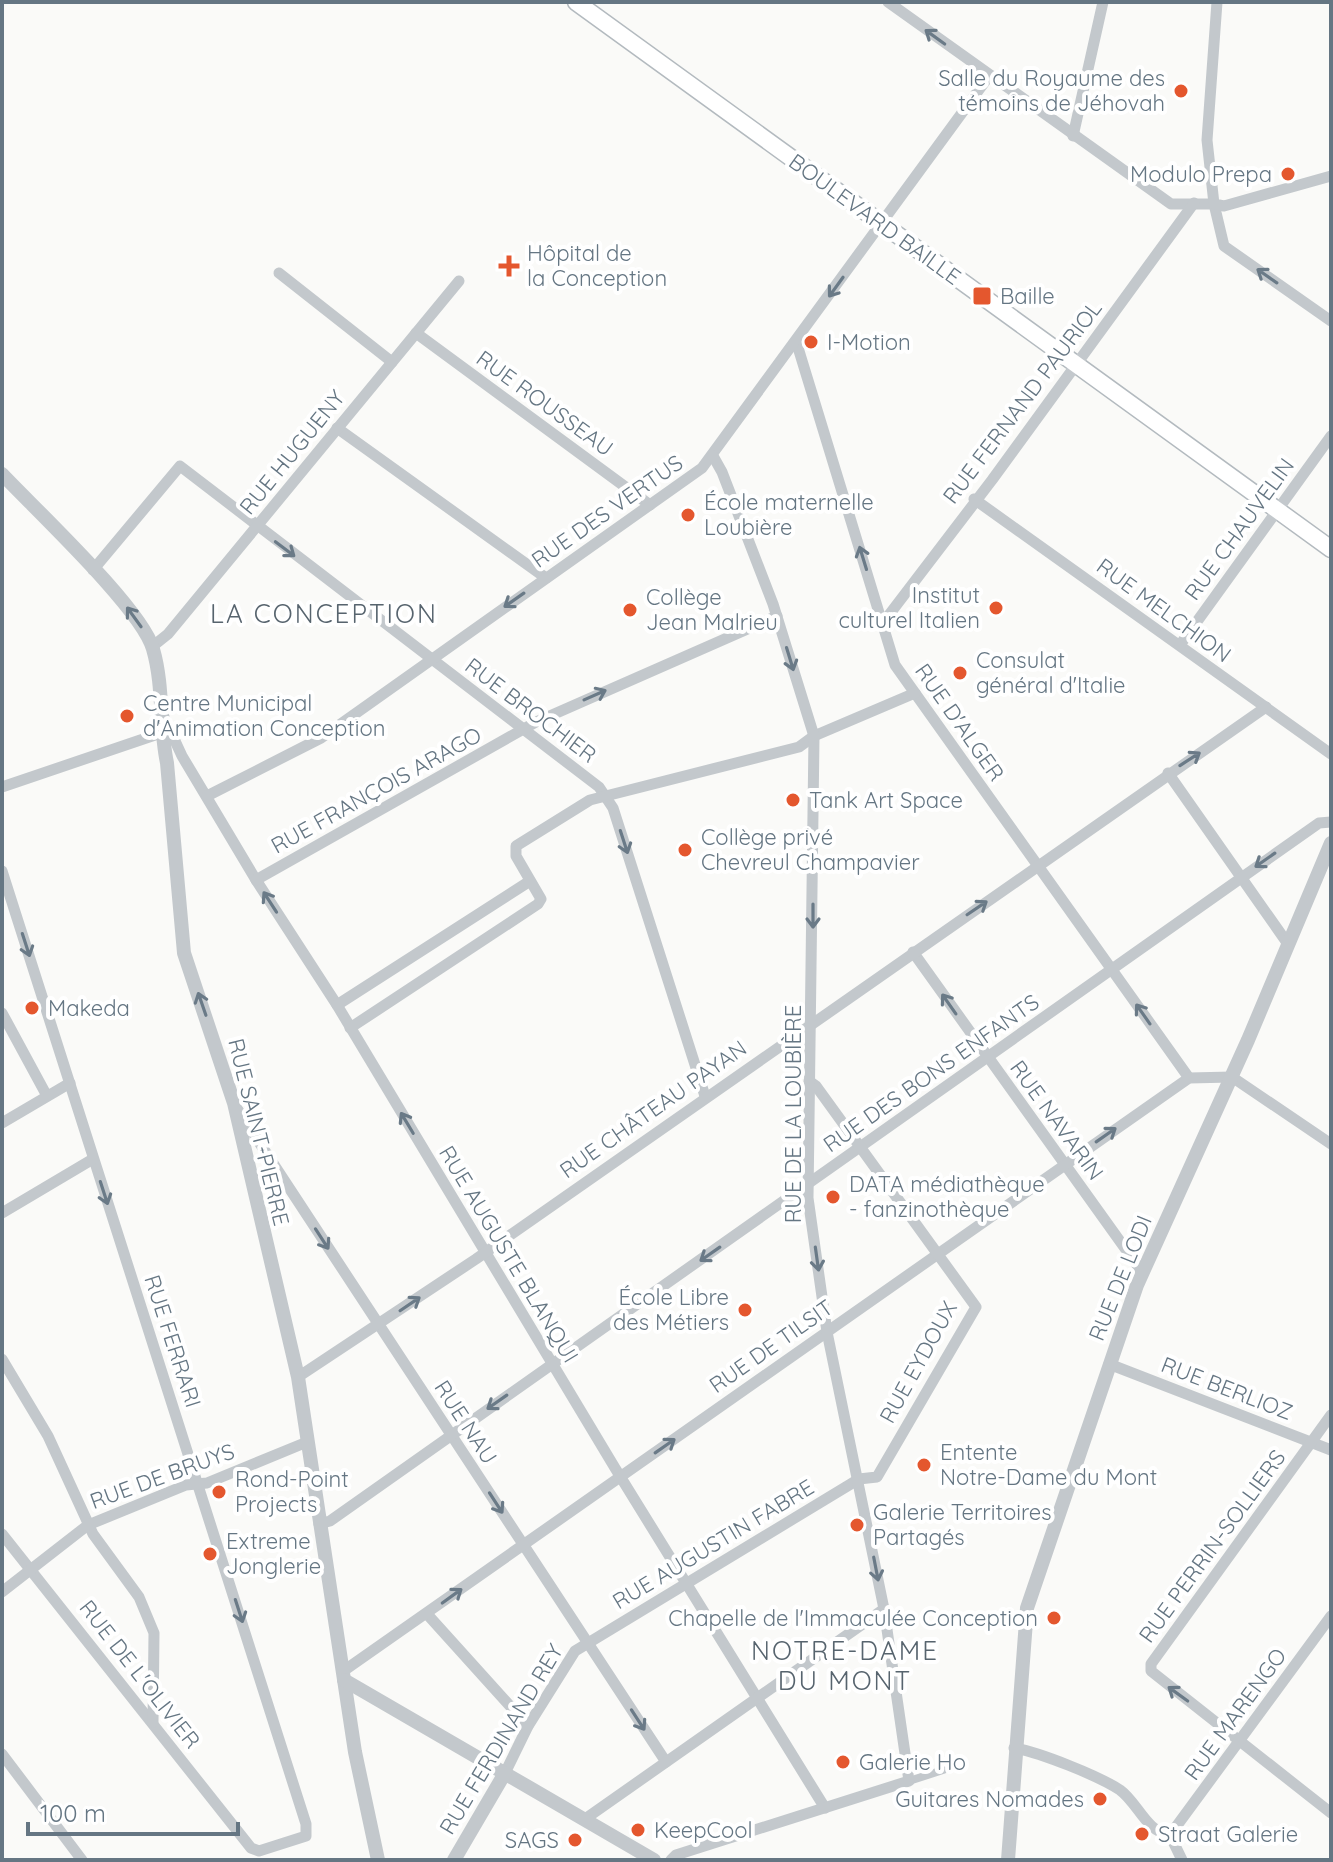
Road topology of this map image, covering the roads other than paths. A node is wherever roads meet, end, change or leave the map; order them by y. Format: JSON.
{"nodes":[{"id":1,"x":888,"y":2,"type":"edge"},
{"id":2,"x":1103,"y":2,"type":"edge"},
{"id":3,"x":1217,"y":2,"type":"edge"},
{"id":4,"x":577,"y":3,"type":"edge"},
{"id":5,"x":989,"y":76,"type":"junction"},
{"id":6,"x":1073,"y":136,"type":"junction"},
{"id":7,"x":1331,"y":176,"type":"edge"},
{"id":8,"x":1194,"y":203,"type":"junction"},
{"id":9,"x":1214,"y":204,"type":"junction"},
{"id":10,"x":882,"y":224,"type":"junction"},
{"id":11,"x":279,"y":273,"type":"dead end"},
{"id":12,"x":459,"y":281,"type":"dead end"},
{"id":13,"x":1331,"y":321,"type":"edge"},
{"id":14,"x":416,"y":333,"type":"junction"},
{"id":15,"x":796,"y":341,"type":"junction"},
{"id":16,"x":392,"y":362,"type":"junction"},
{"id":17,"x":1076,"y":365,"type":"junction"},
{"id":18,"x":337,"y":428,"type":"junction"},
{"id":19,"x":1331,"y":436,"type":"edge"},
{"id":20,"x":713,"y":456,"type":"junction"},
{"id":21,"x":2,"y":474,"type":"edge"},
{"id":22,"x":974,"y":499,"type":"junction"},
{"id":23,"x":650,"y":505,"type":"junction"},
{"id":24,"x":1277,"y":510,"type":"junction"},
{"id":25,"x":256,"y":527,"type":"junction"},
{"id":26,"x":1331,"y":549,"type":"edge"},
{"id":27,"x":93,"y":570,"type":"junction"},
{"id":28,"x":546,"y":578,"type":"junction"},
{"id":29,"x":777,"y":616,"type":"junction"},
{"id":30,"x":882,"y":624,"type":"junction"},
{"id":31,"x":1180,"y":645,"type":"junction"},
{"id":32,"x":153,"y":646,"type":"junction"},
{"id":33,"x":431,"y":660,"type":"junction"},
{"id":34,"x":915,"y":693,"type":"junction"},
{"id":35,"x":1266,"y":707,"type":"junction"},
{"id":36,"x":164,"y":717,"type":"junction"},
{"id":37,"x":524,"y":729,"type":"junction"},
{"id":38,"x":161,"y":733,"type":"junction"},
{"id":39,"x":814,"y":736,"type":"junction"},
{"id":40,"x":1331,"y":754,"type":"edge"},
{"id":41,"x":1168,"y":773,"type":"junction"},
{"id":42,"x":2,"y":787,"type":"edge"},
{"id":43,"x":608,"y":795,"type":"junction"},
{"id":44,"x":207,"y":796,"type":"junction"},
{"id":45,"x":1331,"y":822,"type":"edge"},
{"id":46,"x":1331,"y":843,"type":"edge"},
{"id":47,"x":1038,"y":865,"type":"junction"},
{"id":48,"x":2,"y":871,"type":"edge"},
{"id":49,"x":1241,"y":877,"type":"junction"},
{"id":50,"x":256,"y":880,"type":"junction"},
{"id":51,"x":530,"y":881,"type":"junction"},
{"id":52,"x":1288,"y":944,"type":"junction"},
{"id":53,"x":913,"y":952,"type":"junction"},
{"id":54,"x":1111,"y":969,"type":"junction"},
{"id":55,"x":337,"y":1005,"type":"junction"},
{"id":56,"x":2,"y":1013,"type":"edge"},
{"id":57,"x":810,"y":1024,"type":"junction"},
{"id":58,"x":350,"y":1028,"type":"junction"},
{"id":59,"x":987,"y":1058,"type":"junction"},
{"id":60,"x":1232,"y":1077,"type":"junction"},
{"id":61,"x":1189,"y":1078,"type":"junction"},
{"id":62,"x":809,"y":1081,"type":"junction"},
{"id":63,"x":70,"y":1083,"type":"junction"},
{"id":64,"x":47,"y":1096,"type":"junction"},
{"id":65,"x":705,"y":1096,"type":"junction"},
{"id":66,"x":234,"y":1103,"type":"junction"},
{"id":67,"x":2,"y":1123,"type":"edge"},
{"id":68,"x":1331,"y":1144,"type":"edge"},
{"id":69,"x":860,"y":1148,"type":"junction"},
{"id":70,"x":93,"y":1159,"type":"junction"},
{"id":71,"x":1064,"y":1164,"type":"junction"},
{"id":72,"x":808,"y":1185,"type":"junction"},
{"id":73,"x":2,"y":1213,"type":"edge"},
{"id":74,"x":484,"y":1253,"type":"junction"},
{"id":75,"x":936,"y":1254,"type":"junction"},
{"id":76,"x":1142,"y":1272,"type":"junction"},
{"id":77,"x":378,"y":1325,"type":"junction"},
{"id":78,"x":827,"y":1332,"type":"junction"},
{"id":79,"x":2,"y":1359,"type":"edge"},
{"id":80,"x":552,"y":1364,"type":"junction"},
{"id":81,"x":1109,"y":1364,"type":"junction"},
{"id":82,"x":298,"y":1377,"type":"junction"},
{"id":83,"x":1331,"y":1415,"type":"edge"},
{"id":84,"x":450,"y":1434,"type":"junction"},
{"id":85,"x":307,"y":1442,"type":"junction"},
{"id":86,"x":1311,"y":1442,"type":"junction"},
{"id":87,"x":1331,"y":1450,"type":"edge"},
{"id":88,"x":621,"y":1477,"type":"junction"},
{"id":89,"x":859,"y":1479,"type":"junction"},
{"id":90,"x":199,"y":1483,"type":"junction"},
{"id":91,"x":319,"y":1524,"type":"junction"},
{"id":92,"x":88,"y":1525,"type":"junction"},
{"id":93,"x":2,"y":1534,"type":"edge"},
{"id":94,"x":523,"y":1544,"type":"junction"},
{"id":95,"x":31,"y":1568,"type":"junction"},
{"id":96,"x":686,"y":1584,"type":"junction"},
{"id":97,"x":2,"y":1592,"type":"edge"},
{"id":98,"x":884,"y":1609,"type":"junction"},
{"id":99,"x":427,"y":1614,"type":"junction"},
{"id":100,"x":1331,"y":1616,"type":"edge"},
{"id":101,"x":588,"y":1643,"type":"junction"},
{"id":102,"x":343,"y":1676,"type":"junction"},
{"id":103,"x":757,"y":1698,"type":"junction"},
{"id":104,"x":153,"y":1723,"type":"junction"},
{"id":105,"x":528,"y":1726,"type":"junction"},
{"id":106,"x":1239,"y":1742,"type":"junction"},
{"id":107,"x":1014,"y":1748,"type":"junction"},
{"id":108,"x":2,"y":1754,"type":"edge"},
{"id":109,"x":666,"y":1762,"type":"junction"},
{"id":110,"x":943,"y":1770,"type":"dead end"},
{"id":111,"x":505,"y":1773,"type":"junction"},
{"id":112,"x":909,"y":1781,"type":"junction"},
{"id":113,"x":825,"y":1808,"type":"junction"},
{"id":114,"x":1331,"y":1813,"type":"edge"},
{"id":115,"x":585,"y":1819,"type":"junction"},
{"id":116,"x":1170,"y":1835,"type":"junction"},
{"id":117,"x":245,"y":1841,"type":"joint"},
{"id":118,"x":645,"y":1858,"type":"edge"},
{"id":119,"x":82,"y":1860,"type":"edge"},
{"id":120,"x":378,"y":1860,"type":"edge"},
{"id":121,"x":454,"y":1860,"type":"edge"},
{"id":122,"x":671,"y":1860,"type":"edge"},
{"id":123,"x":1008,"y":1860,"type":"edge"},
{"id":124,"x":1182,"y":1860,"type":"edge"}],
"edges":[{"from":5,"to":1,"type":"street","one_way":true},
{"from":2,"to":6,"type":"street"},
{"from":3,"to":9,"type":"street"},
{"from":4,"to":10,"type":"main road","name":"BOULEVARD BAILLE"},
{"from":5,"to":6,"type":"street"},
{"from":5,"to":10,"type":"street","name":"RUE DES VERTUS"},
{"from":6,"to":8,"type":"street"},
{"from":7,"to":9,"type":"street"},
{"from":8,"to":9,"type":"street"},
{"from":8,"to":17,"type":"street","name":"RUE FERNAND PAURIOL"},
{"from":13,"to":9,"type":"street","one_way":true},
{"from":10,"to":15,"type":"street","name":"RUE DES VERTUS","one_way":true},
{"from":10,"to":17,"type":"main road","name":"BOULEVARD BAILLE"},
{"from":11,"to":16,"type":"street"},
{"from":12,"to":14,"type":"street","name":"RUE HUGUENY"},
{"from":14,"to":16,"type":"street","name":"RUE HUGUENY"},
{"from":14,"to":23,"type":"street","name":"RUE ROUSSEAU"},
{"from":15,"to":20,"type":"street","name":"RUE DES VERTUS"},
{"from":30,"to":15,"type":"street","name":"RUE D'ALGER","one_way":true},
{"from":16,"to":18,"type":"street","name":"RUE HUGUENY"},
{"from":17,"to":22,"type":"street","name":"RUE FERNAND PAURIOL"},
{"from":17,"to":24,"type":"main road","name":"BOULEVARD BAILLE"},
{"from":18,"to":25,"type":"street","name":"RUE HUGUENY"},
{"from":18,"to":28,"type":"street"},
{"from":19,"to":24,"type":"street","name":"RUE CHAUVELIN"},
{"from":20,"to":23,"type":"street","name":"RUE DES VERTUS"},
{"from":20,"to":29,"type":"street","name":"RUE DE LA LOUBIÈRE"},
{"from":21,"to":27,"type":"street","name":"RUE SAINT-PIERRE"},
{"from":22,"to":30,"type":"street","name":"RUE FERNAND PAURIOL"},
{"from":22,"to":31,"type":"street","name":"RUE MELCHION"},
{"from":23,"to":28,"type":"street","name":"RUE DES VERTUS"},
{"from":24,"to":26,"type":"main road","name":"BOULEVARD BAILLE"},
{"from":24,"to":31,"type":"street","name":"RUE CHAUVELIN"},
{"from":25,"to":27,"type":"street","name":"RUE BROCHIER"},
{"from":25,"to":32,"type":"street","name":"RUE HUGUENY"},
{"from":25,"to":33,"type":"street","name":"RUE BROCHIER","one_way":true},
{"from":32,"to":27,"type":"street","name":"RUE SAINT-PIERRE","one_way":true},
{"from":28,"to":33,"type":"street","name":"RUE DES VERTUS","one_way":true},
{"from":37,"to":29,"type":"street","name":"RUE FRANÇOIS ARAGO","one_way":true},
{"from":29,"to":39,"type":"street","name":"RUE DE LA LOUBIÈRE","one_way":true},
{"from":30,"to":34,"type":"street","name":"RUE D'ALGER"},
{"from":31,"to":35,"type":"street","name":"RUE MELCHION"},
{"from":32,"to":36,"type":"street","name":"RUE SAINT-PIERRE"},
{"from":33,"to":37,"type":"street","name":"RUE BROCHIER"},
{"from":33,"to":44,"type":"street","name":"RUE DES VERTUS"},
{"from":34,"to":39,"type":"street"},
{"from":34,"to":47,"type":"street","name":"RUE D'ALGER"},
{"from":35,"to":40,"type":"street","name":"RUE MELCHION"},
{"from":41,"to":35,"type":"street","name":"RUE CHÂTEAU PAYAN","one_way":true},
{"from":36,"to":38,"type":"street","name":"RUE SAINT-PIERRE"},
{"from":36,"to":44,"type":"street","name":"RUE AUGUSTE BLANQUI"},
{"from":37,"to":43,"type":"street","name":"RUE BROCHIER"},
{"from":37,"to":50,"type":"street","name":"RUE FRANÇOIS ARAGO"},
{"from":38,"to":42,"type":"street"},
{"from":66,"to":38,"type":"street","name":"RUE SAINT-PIERRE","one_way":true},
{"from":39,"to":43,"type":"street"},
{"from":39,"to":57,"type":"street","name":"RUE DE LA LOUBIÈRE","one_way":true},
{"from":41,"to":47,"type":"street","name":"RUE CHÂTEAU PAYAN"},
{"from":41,"to":49,"type":"street"},
{"from":43,"to":51,"type":"street"},
{"from":43,"to":65,"type":"street","one_way":true},
{"from":44,"to":50,"type":"street","name":"RUE AUGUSTE BLANQUI"},
{"from":45,"to":49,"type":"street","name":"RUE DES BONS ENFANTS","one_way":true},
{"from":46,"to":52,"type":"street","name":"RUE DE LODI"},
{"from":53,"to":47,"type":"street","name":"RUE CHÂTEAU PAYAN","one_way":true},
{"from":47,"to":54,"type":"street","name":"RUE D'ALGER"},
{"from":48,"to":63,"type":"street","name":"RUE FERRARI","one_way":true},
{"from":49,"to":52,"type":"street"},
{"from":49,"to":54,"type":"street","name":"RUE DES BONS ENFANTS"},
{"from":55,"to":50,"type":"street","name":"RUE AUGUSTE BLANQUI","one_way":true},
{"from":51,"to":55,"type":"street"},
{"from":51,"to":58,"type":"street"},
{"from":52,"to":60,"type":"street","name":"RUE DE LODI"},
{"from":53,"to":57,"type":"street","name":"RUE CHÂTEAU PAYAN"},
{"from":59,"to":53,"type":"street","name":"RUE NAVARIN","one_way":true},
{"from":54,"to":59,"type":"street","name":"RUE DES BONS ENFANTS"},
{"from":61,"to":54,"type":"street","name":"RUE D'ALGER","one_way":true},
{"from":55,"to":58,"type":"street","name":"RUE AUGUSTE BLANQUI"},
{"from":56,"to":64,"type":"street"},
{"from":57,"to":62,"type":"street","name":"RUE DE LA LOUBIÈRE"},
{"from":57,"to":65,"type":"street","name":"RUE CHÂTEAU PAYAN"},
{"from":74,"to":58,"type":"street","name":"RUE AUGUSTE BLANQUI","one_way":true},
{"from":59,"to":69,"type":"street","name":"RUE DES BONS ENFANTS"},
{"from":59,"to":71,"type":"street","name":"RUE NAVARIN"},
{"from":60,"to":61,"type":"street"},
{"from":60,"to":68,"type":"street"},
{"from":60,"to":76,"type":"street","name":"RUE DE LODI"},
{"from":71,"to":61,"type":"street","name":"RUE DE TILSIT","one_way":true},
{"from":62,"to":69,"type":"street"},
{"from":62,"to":72,"type":"street","name":"RUE DE LA LOUBIÈRE"},
{"from":63,"to":64,"type":"street"},
{"from":63,"to":70,"type":"street","name":"RUE FERRARI"},
{"from":64,"to":67,"type":"street"},
{"from":65,"to":74,"type":"street","name":"RUE CHÂTEAU PAYAN"},
{"from":66,"to":77,"type":"street","name":"RUE NAU","one_way":true},
{"from":66,"to":82,"type":"street","name":"RUE SAINT-PIERRE"},
{"from":69,"to":72,"type":"street","name":"RUE DES BONS ENFANTS"},
{"from":69,"to":75,"type":"street"},
{"from":70,"to":73,"type":"street"},
{"from":70,"to":90,"type":"street","name":"RUE FERRARI","one_way":true},
{"from":71,"to":75,"type":"street","name":"RUE DE TILSIT"},
{"from":71,"to":76,"type":"street","name":"RUE NAVARIN"},
{"from":72,"to":78,"type":"street","name":"RUE DE LA LOUBIÈRE","one_way":true},
{"from":72,"to":80,"type":"street","name":"RUE DES BONS ENFANTS","one_way":true},
{"from":77,"to":74,"type":"street","name":"RUE CHÂTEAU PAYAN","one_way":true},
{"from":74,"to":80,"type":"street","name":"RUE AUGUSTE BLANQUI"},
{"from":75,"to":78,"type":"street","name":"RUE DE TILSIT"},
{"from":75,"to":89,"type":"street","name":"RUE EYDOUX"},
{"from":76,"to":81,"type":"street","name":"RUE DE LODI"},
{"from":77,"to":82,"type":"street","name":"RUE CHÂTEAU PAYAN"},
{"from":77,"to":84,"type":"street","name":"RUE NAU"},
{"from":88,"to":78,"type":"street","name":"RUE DE TILSIT","one_way":true},
{"from":78,"to":89,"type":"street","name":"RUE DE LA LOUBIÈRE"},
{"from":79,"to":92,"type":"street"},
{"from":80,"to":84,"type":"street","name":"RUE DES BONS ENFANTS","one_way":true},
{"from":80,"to":88,"type":"street","name":"RUE AUGUSTE BLANQUI"},
{"from":81,"to":86,"type":"street","name":"RUE BERLIOZ"},
{"from":81,"to":107,"type":"street","name":"RUE DE LODI"},
{"from":82,"to":85,"type":"street","name":"RUE SAINT-PIERRE"},
{"from":83,"to":86,"type":"street","name":"RUE PERRIN-SOLLIERS"},
{"from":84,"to":91,"type":"street","name":"RUE DES BONS ENFANTS"},
{"from":84,"to":94,"type":"street","name":"RUE NAU","one_way":true},
{"from":85,"to":90,"type":"street","name":"RUE DE BRUYS"},
{"from":85,"to":91,"type":"street","name":"RUE SAINT-PIERRE"},
{"from":86,"to":87,"type":"street","name":"RUE BERLIOZ"},
{"from":106,"to":86,"type":"street","name":"RUE PERRIN-SOLLIERS","one_way":true},
{"from":88,"to":94,"type":"street","name":"RUE DE TILSIT"},
{"from":88,"to":96,"type":"street","name":"RUE AUGUSTE BLANQUI"},
{"from":89,"to":96,"type":"street","name":"RUE AUGUSTIN FABRE"},
{"from":89,"to":98,"type":"street","name":"RUE DE LA LOUBIÈRE","one_way":true},
{"from":90,"to":92,"type":"street","name":"RUE DE BRUYS"},
{"from":90,"to":117,"type":"street","name":"RUE FERRARI","one_way":true},
{"from":91,"to":102,"type":"street","name":"RUE SAINT-PIERRE"},
{"from":92,"to":95,"type":"street","name":"RUE DE BRUYS"},
{"from":92,"to":104,"type":"street"},
{"from":93,"to":95,"type":"street","name":"RUE DE L'OLIVIER"},
{"from":99,"to":94,"type":"street","name":"RUE DE TILSIT","one_way":true},
{"from":94,"to":101,"type":"street","name":"RUE NAU"},
{"from":95,"to":97,"type":"street","name":"RUE DE BRUYS"},
{"from":95,"to":104,"type":"street","name":"RUE DE L'OLIVIER"},
{"from":96,"to":101,"type":"street","name":"RUE AUGUSTIN FABRE"},
{"from":96,"to":103,"type":"street","name":"RUE AUGUSTE BLANQUI"},
{"from":98,"to":103,"type":"street"},
{"from":98,"to":112,"type":"street","name":"RUE DE LA LOUBIÈRE"},
{"from":99,"to":102,"type":"street","name":"RUE DE TILSIT"},
{"from":99,"to":105,"type":"street"},
{"from":100,"to":106,"type":"street","name":"RUE MARENGO"},
{"from":101,"to":105,"type":"street","name":"RUE FERDINAND REY"},
{"from":101,"to":109,"type":"street","name":"RUE NAU","one_way":true},
{"from":102,"to":111,"type":"street"},
{"from":102,"to":120,"type":"street","name":"RUE SAINT-PIERRE"},
{"from":103,"to":109,"type":"street"},
{"from":103,"to":113,"type":"street","name":"RUE AUGUSTE BLANQUI"},
{"from":104,"to":117,"type":"street","name":"RUE DE L'OLIVIER"},
{"from":105,"to":111,"type":"street","name":"RUE FERDINAND REY"},
{"from":106,"to":114,"type":"street","name":"RUE PERRIN-SOLLIERS"},
{"from":106,"to":116,"type":"street","name":"RUE MARENGO"},
{"from":107,"to":116,"type":"street"},
{"from":107,"to":123,"type":"street","name":"RUE DE LODI"},
{"from":108,"to":119,"type":"street"},
{"from":109,"to":115,"type":"street"},
{"from":110,"to":112,"type":"street"},
{"from":111,"to":115,"type":"street"},
{"from":111,"to":121,"type":"street","name":"RUE FERDINAND REY"},
{"from":112,"to":113,"type":"street"},
{"from":113,"to":122,"type":"street"},
{"from":115,"to":118,"type":"street"},
{"from":116,"to":124,"type":"street"}]}
